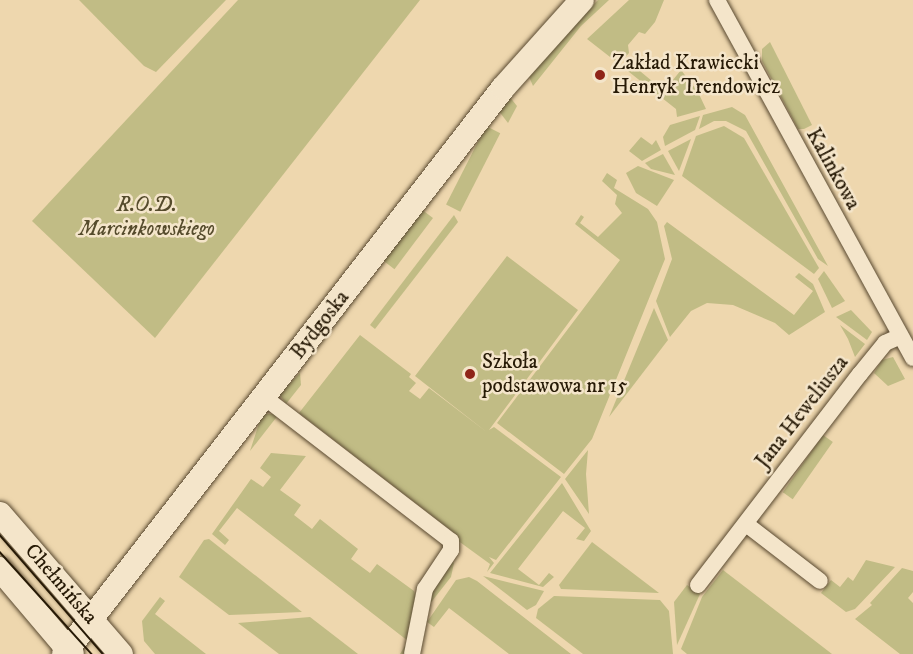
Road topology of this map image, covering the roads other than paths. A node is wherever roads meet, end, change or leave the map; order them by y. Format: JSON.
{"nodes":[{"id":1,"x":582,"y":0,"type":"edge"},
{"id":2,"x":717,"y":0,"type":"edge"},
{"id":3,"x":901,"y":336,"type":"junction"},
{"id":4,"x":913,"y":358,"type":"edge"},
{"id":5,"x":264,"y":397,"type":"junction"},
{"id":6,"x":0,"y":514,"type":"edge"},
{"id":7,"x":746,"y":524,"type":"junction"},
{"id":8,"x":0,"y":569,"type":"edge"},
{"id":9,"x":820,"y":581,"type":"dead end"},
{"id":10,"x":698,"y":585,"type":"dead end"},
{"id":11,"x":91,"y":619,"type":"junction"},
{"id":12,"x":68,"y":652,"type":"edge"},
{"id":13,"x":121,"y":654,"type":"edge"},
{"id":14,"x":412,"y":654,"type":"edge"}],
"edges":[{"from":1,"to":5,"type":"street","name":"Bydgoska"},
{"from":2,"to":3,"type":"street","name":"Kalinkowa"},
{"from":3,"to":4,"type":"street","name":"Kalinkowa"},
{"from":3,"to":7,"type":"street","name":"Jana Heweliusza"},
{"from":5,"to":11,"type":"street","name":"Bydgoska"},
{"from":5,"to":14,"type":"street"},
{"from":6,"to":11,"type":"street","name":"Chełmińska"},
{"from":7,"to":9,"type":"street"},
{"from":7,"to":10,"type":"street","name":"Jana Heweliusza"},
{"from":8,"to":12,"type":"street","name":"Chełmińska"},
{"from":11,"to":12,"type":"street","name":"Bydgoska"},
{"from":11,"to":13,"type":"street","name":"Chełmińska"}]}
